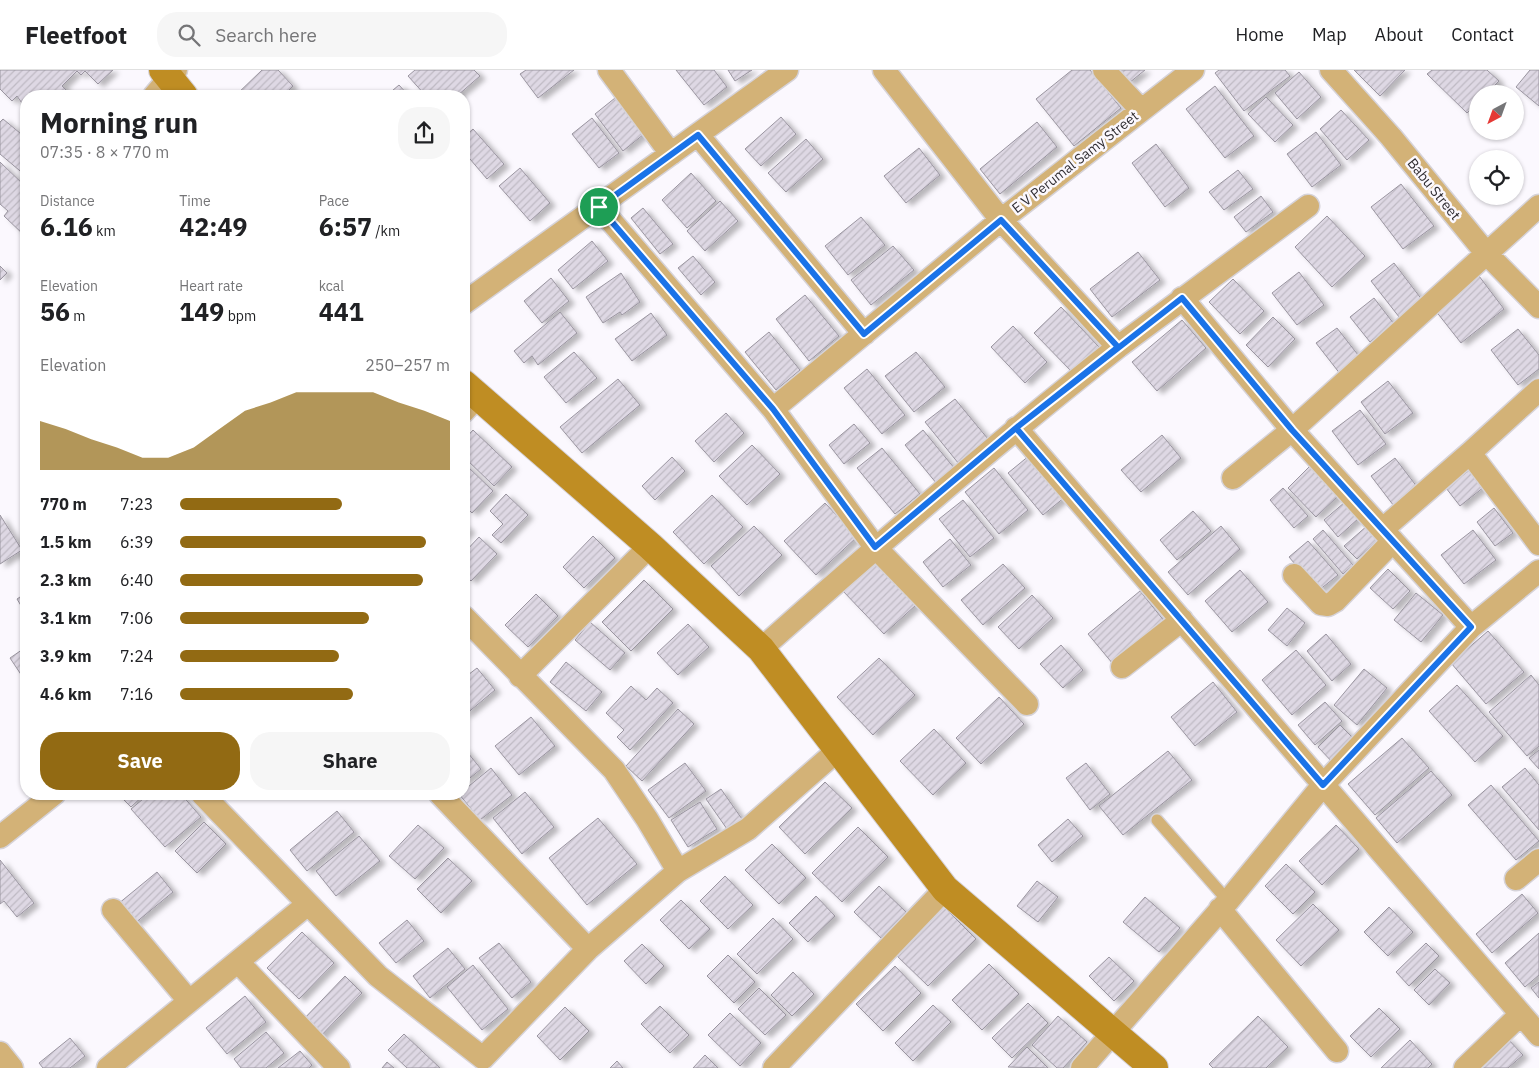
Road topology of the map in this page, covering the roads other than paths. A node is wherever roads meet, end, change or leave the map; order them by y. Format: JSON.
{"nodes":[{"id":1,"x":609,"y":70,"type":"edge"},
{"id":2,"x":787,"y":70,"type":"edge"},
{"id":3,"x":884,"y":70,"type":"edge"},
{"id":4,"x":1104,"y":70,"type":"edge"},
{"id":5,"x":1193,"y":70,"type":"edge"},
{"id":6,"x":1331,"y":70,"type":"edge"},
{"id":7,"x":1142,"y":110,"type":"junction"},
{"id":8,"x":698,"y":135,"type":"junction"},
{"id":9,"x":671,"y":154,"type":"junction"},
{"id":10,"x":1308,"y":206,"type":"dead end"},
{"id":11,"x":1539,"y":206,"type":"edge"},
{"id":12,"x":599,"y":207,"type":"junction"},
{"id":13,"x":1001,"y":220,"type":"junction"},
{"id":14,"x":1486,"y":253,"type":"junction"},
{"id":15,"x":1182,"y":298,"type":"junction"},
{"id":16,"x":470,"y":299,"type":"edge"},
{"id":17,"x":1539,"y":306,"type":"edge"},
{"id":18,"x":864,"y":334,"type":"junction"},
{"id":19,"x":1118,"y":347,"type":"junction"},
{"id":20,"x":1539,"y":390,"type":"edge"},
{"id":21,"x":470,"y":399,"type":"edge"},
{"id":22,"x":773,"y":409,"type":"junction"},
{"id":23,"x":1016,"y":428,"type":"junction"},
{"id":24,"x":1292,"y":430,"type":"junction"},
{"id":25,"x":1470,"y":453,"type":"junction"},
{"id":26,"x":1233,"y":478,"type":"dead end"},
{"id":27,"x":1388,"y":535,"type":"junction"},
{"id":28,"x":1539,"y":544,"type":"edge"},
{"id":29,"x":650,"y":546,"type":"junction"},
{"id":30,"x":875,"y":547,"type":"junction"},
{"id":31,"x":1539,"y":571,"type":"edge"},
{"id":32,"x":1294,"y":575,"type":"dead end"},
{"id":33,"x":1182,"y":620,"type":"junction"},
{"id":34,"x":470,"y":623,"type":"edge"},
{"id":35,"x":1471,"y":627,"type":"junction"},
{"id":36,"x":762,"y":649,"type":"junction"},
{"id":37,"x":1122,"y":667,"type":"dead end"},
{"id":38,"x":520,"y":676,"type":"junction"},
{"id":39,"x":1027,"y":704,"type":"dead end"},
{"id":40,"x":838,"y":750,"type":"junction"},
{"id":41,"x":1323,"y":785,"type":"junction"},
{"id":42,"x":46,"y":800,"type":"edge"},
{"id":43,"x":208,"y":800,"type":"edge"},
{"id":44,"x":446,"y":800,"type":"edge"},
{"id":45,"x":1157,"y":820,"type":"dead end"},
{"id":46,"x":0,"y":836,"type":"edge"},
{"id":47,"x":1539,"y":860,"type":"edge"},
{"id":48,"x":678,"y":871,"type":"junction"},
{"id":49,"x":1516,"y":879,"type":"dead end"},
{"id":50,"x":945,"y":889,"type":"junction"},
{"id":51,"x":308,"y":904,"type":"junction"},
{"id":52,"x":1224,"y":905,"type":"junction"},
{"id":53,"x":113,"y":910,"type":"dead end"},
{"id":54,"x":588,"y":949,"type":"junction"},
{"id":55,"x":238,"y":962,"type":"junction"},
{"id":56,"x":189,"y":1001,"type":"junction"},
{"id":57,"x":1521,"y":1014,"type":"junction"},
{"id":58,"x":1112,"y":1034,"type":"junction"},
{"id":59,"x":1539,"y":1035,"type":"edge"},
{"id":60,"x":1337,"y":1051,"type":"dead end"},
{"id":61,"x":0,"y":1053,"type":"edge"},
{"id":62,"x":484,"y":1064,"type":"edge"},
{"id":63,"x":12,"y":1068,"type":"edge"},
{"id":64,"x":108,"y":1068,"type":"edge"},
{"id":65,"x":339,"y":1068,"type":"edge"},
{"id":66,"x":774,"y":1068,"type":"edge"},
{"id":67,"x":1082,"y":1068,"type":"edge"},
{"id":68,"x":1154,"y":1068,"type":"edge"},
{"id":69,"x":1465,"y":1068,"type":"edge"}],
"edges":[{"from":1,"to":9,"type":"street"},
{"from":2,"to":8,"type":"street"},
{"from":3,"to":13,"type":"street"},
{"from":4,"to":7,"type":"street"},
{"from":5,"to":7,"type":"street","name":"E V Perumal Samy Street"},
{"from":6,"to":14,"type":"street","name":"Babu Street"},
{"from":7,"to":13,"type":"street","name":"E V Perumal Samy Street"},
{"from":8,"to":9,"type":"street"},
{"from":8,"to":18,"type":"street"},
{"from":9,"to":12,"type":"street"},
{"from":10,"to":15,"type":"street"},
{"from":11,"to":14,"type":"street"},
{"from":12,"to":16,"type":"street"},
{"from":12,"to":22,"type":"street"},
{"from":13,"to":18,"type":"street","name":"E V Perumal Samy Street"},
{"from":13,"to":19,"type":"street"},
{"from":14,"to":17,"type":"street","name":"Babu Street"},
{"from":14,"to":24,"type":"street"},
{"from":15,"to":19,"type":"street"},
{"from":15,"to":24,"type":"street"},
{"from":18,"to":22,"type":"street","name":"E V Perumal Samy Street"},
{"from":19,"to":23,"type":"street"},
{"from":20,"to":25,"type":"street"},
{"from":21,"to":29,"type":"street"},
{"from":22,"to":30,"type":"street"},
{"from":23,"to":30,"type":"street"},
{"from":23,"to":33,"type":"street"},
{"from":24,"to":26,"type":"street"},
{"from":24,"to":27,"type":"street"},
{"from":25,"to":27,"type":"street"},
{"from":25,"to":28,"type":"street"},
{"from":27,"to":32,"type":"street"},
{"from":27,"to":35,"type":"street"},
{"from":29,"to":36,"type":"street"},
{"from":29,"to":38,"type":"street"},
{"from":30,"to":36,"type":"street"},
{"from":30,"to":39,"type":"street"},
{"from":31,"to":35,"type":"street"},
{"from":33,"to":37,"type":"street"},
{"from":33,"to":41,"type":"street"},
{"from":34,"to":38,"type":"street"},
{"from":35,"to":41,"type":"street"},
{"from":36,"to":40,"type":"street"},
{"from":38,"to":48,"type":"street"},
{"from":40,"to":48,"type":"street"},
{"from":40,"to":50,"type":"street"},
{"from":41,"to":52,"type":"street"},
{"from":41,"to":57,"type":"street"},
{"from":42,"to":46,"type":"street"},
{"from":43,"to":51,"type":"street"},
{"from":44,"to":54,"type":"street"},
{"from":45,"to":52,"type":"lane"},
{"from":47,"to":49,"type":"street"},
{"from":48,"to":54,"type":"street"},
{"from":50,"to":58,"type":"street"},
{"from":50,"to":66,"type":"street"},
{"from":51,"to":55,"type":"street"},
{"from":51,"to":62,"type":"street"},
{"from":52,"to":58,"type":"street"},
{"from":52,"to":60,"type":"street"},
{"from":53,"to":56,"type":"street"},
{"from":54,"to":62,"type":"street"},
{"from":55,"to":56,"type":"street"},
{"from":55,"to":65,"type":"street"},
{"from":56,"to":64,"type":"street"},
{"from":57,"to":59,"type":"street"},
{"from":57,"to":69,"type":"street"},
{"from":58,"to":67,"type":"street"},
{"from":58,"to":68,"type":"street"},
{"from":61,"to":63,"type":"street"}]}
